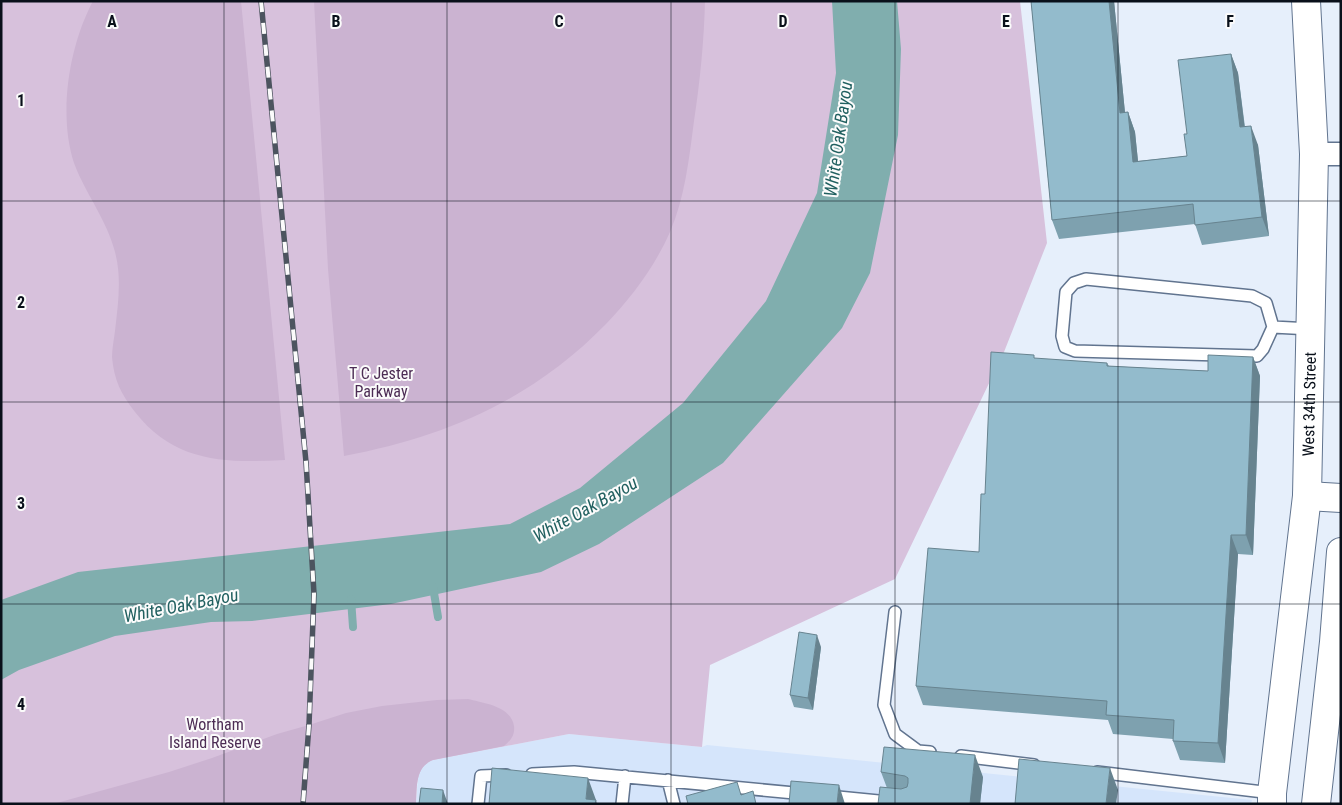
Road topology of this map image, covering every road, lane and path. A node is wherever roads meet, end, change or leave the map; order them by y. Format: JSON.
{"nodes":[{"id":1,"x":1306,"y":1,"type":"edge"},
{"id":2,"x":1314,"y":154,"type":"junction"},
{"id":3,"x":1341,"y":154,"type":"edge"},
{"id":4,"x":1273,"y":327,"type":"junction"},
{"id":5,"x":1311,"y":329,"type":"junction"},
{"id":6,"x":1307,"y":496,"type":"junction"},
{"id":7,"x":1341,"y":498,"type":"edge"},
{"id":8,"x":1341,"y":552,"type":"edge"},
{"id":9,"x":895,"y":612,"type":"dead end"},
{"id":10,"x":1047,"y":766,"type":"edge"},
{"id":11,"x":1086,"y":771,"type":"edge"},
{"id":12,"x":625,"y":776,"type":"junction"},
{"id":13,"x":668,"y":780,"type":"junction"},
{"id":14,"x":788,"y":798,"type":"edge"},
{"id":15,"x":1272,"y":798,"type":"edge"},
{"id":16,"x":866,"y":802,"type":"edge"},
{"id":17,"x":478,"y":804,"type":"edge"},
{"id":18,"x":622,"y":804,"type":"edge"},
{"id":19,"x":674,"y":804,"type":"edge"},
{"id":20,"x":908,"y":804,"type":"edge"},
{"id":21,"x":1316,"y":804,"type":"edge"}],
"edges":[{"from":1,"to":2,"type":"main road","name":"West 34th Street"},
{"from":2,"to":3,"type":"street"},
{"from":2,"to":5,"type":"main road","name":"West 34th Street"},
{"from":4,"to":4,"type":"lane"},
{"from":4,"to":5,"type":"lane"},
{"from":5,"to":6,"type":"main road","name":"West 34th Street"},
{"from":6,"to":7,"type":"main road"},
{"from":6,"to":15,"type":"main road","name":"West 34th Street"},
{"from":8,"to":21,"type":"main road"},
{"from":9,"to":10,"type":"lane"},
{"from":11,"to":15,"type":"lane"},
{"from":12,"to":13,"type":"lane"},
{"from":12,"to":17,"type":"lane"},
{"from":12,"to":18,"type":"lane"},
{"from":13,"to":14,"type":"lane"},
{"from":13,"to":19,"type":"lane"},
{"from":14,"to":16,"type":"lane"},
{"from":16,"to":20,"type":"lane"}]}
